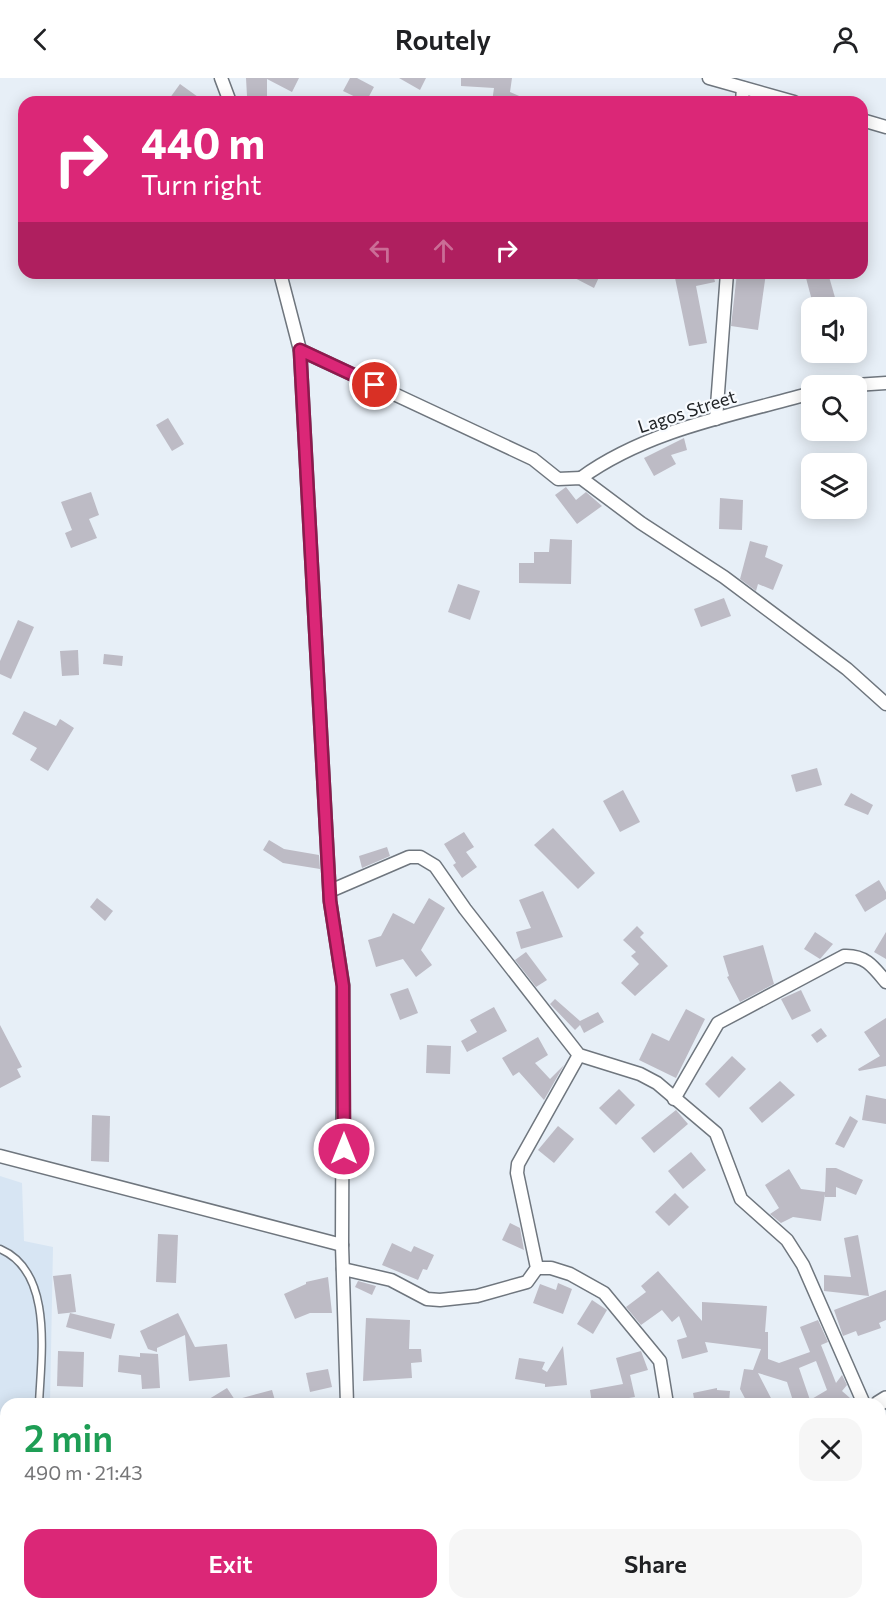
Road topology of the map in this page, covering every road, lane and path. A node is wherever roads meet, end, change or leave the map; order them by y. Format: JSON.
{"nodes":[{"id":1,"x":221,"y":78,"type":"edge"},
{"id":2,"x":709,"y":78,"type":"edge"},
{"id":3,"x":743,"y":88,"type":"junction"},
{"id":4,"x":228,"y":96,"type":"edge"},
{"id":5,"x":742,"y":96,"type":"edge"},
{"id":6,"x":772,"y":96,"type":"edge"},
{"id":7,"x":868,"y":122,"type":"edge"},
{"id":8,"x":886,"y":127,"type":"edge"},
{"id":9,"x":282,"y":279,"type":"edge"},
{"id":10,"x":727,"y":279,"type":"edge"},
{"id":11,"x":300,"y":350,"type":"junction"},
{"id":12,"x":886,"y":383,"type":"edge"},
{"id":13,"x":867,"y":384,"type":"edge"},
{"id":14,"x":801,"y":396,"type":"edge"},
{"id":15,"x":716,"y":419,"type":"junction"},
{"id":16,"x":581,"y":478,"type":"junction"},
{"id":17,"x":886,"y":704,"type":"edge"},
{"id":18,"x":330,"y":891,"type":"junction"},
{"id":19,"x":886,"y":982,"type":"edge"},
{"id":20,"x":579,"y":1055,"type":"junction"},
{"id":21,"x":674,"y":1099,"type":"junction"},
{"id":22,"x":0,"y":1156,"type":"edge"},
{"id":23,"x":342,"y":1245,"type":"junction"},
{"id":24,"x":0,"y":1249,"type":"edge"},
{"id":25,"x":537,"y":1268,"type":"junction"},
{"id":26,"x":343,"y":1269,"type":"junction"},
{"id":27,"x":39,"y":1398,"type":"edge"},
{"id":28,"x":347,"y":1398,"type":"edge"},
{"id":29,"x":666,"y":1398,"type":"edge"},
{"id":30,"x":861,"y":1398,"type":"edge"}],
"edges":[{"from":1,"to":4,"type":"street"},
{"from":2,"to":3,"type":"street"},
{"from":3,"to":5,"type":"street"},
{"from":3,"to":6,"type":"street"},
{"from":7,"to":8,"type":"street"},
{"from":9,"to":11,"type":"street"},
{"from":10,"to":15,"type":"street"},
{"from":11,"to":16,"type":"street"},
{"from":11,"to":18,"type":"street"},
{"from":12,"to":13,"type":"street"},
{"from":14,"to":15,"type":"street","name":"Lagos Street"},
{"from":15,"to":16,"type":"street","name":"Lagos Street"},
{"from":16,"to":17,"type":"street"},
{"from":18,"to":20,"type":"street"},
{"from":18,"to":23,"type":"street"},
{"from":19,"to":21,"type":"street"},
{"from":20,"to":21,"type":"street"},
{"from":20,"to":25,"type":"street"},
{"from":21,"to":30,"type":"street"},
{"from":22,"to":23,"type":"street"},
{"from":23,"to":26,"type":"street"},
{"from":24,"to":27,"type":"lane"},
{"from":25,"to":26,"type":"street"},
{"from":25,"to":29,"type":"street"},
{"from":26,"to":28,"type":"street"}]}
